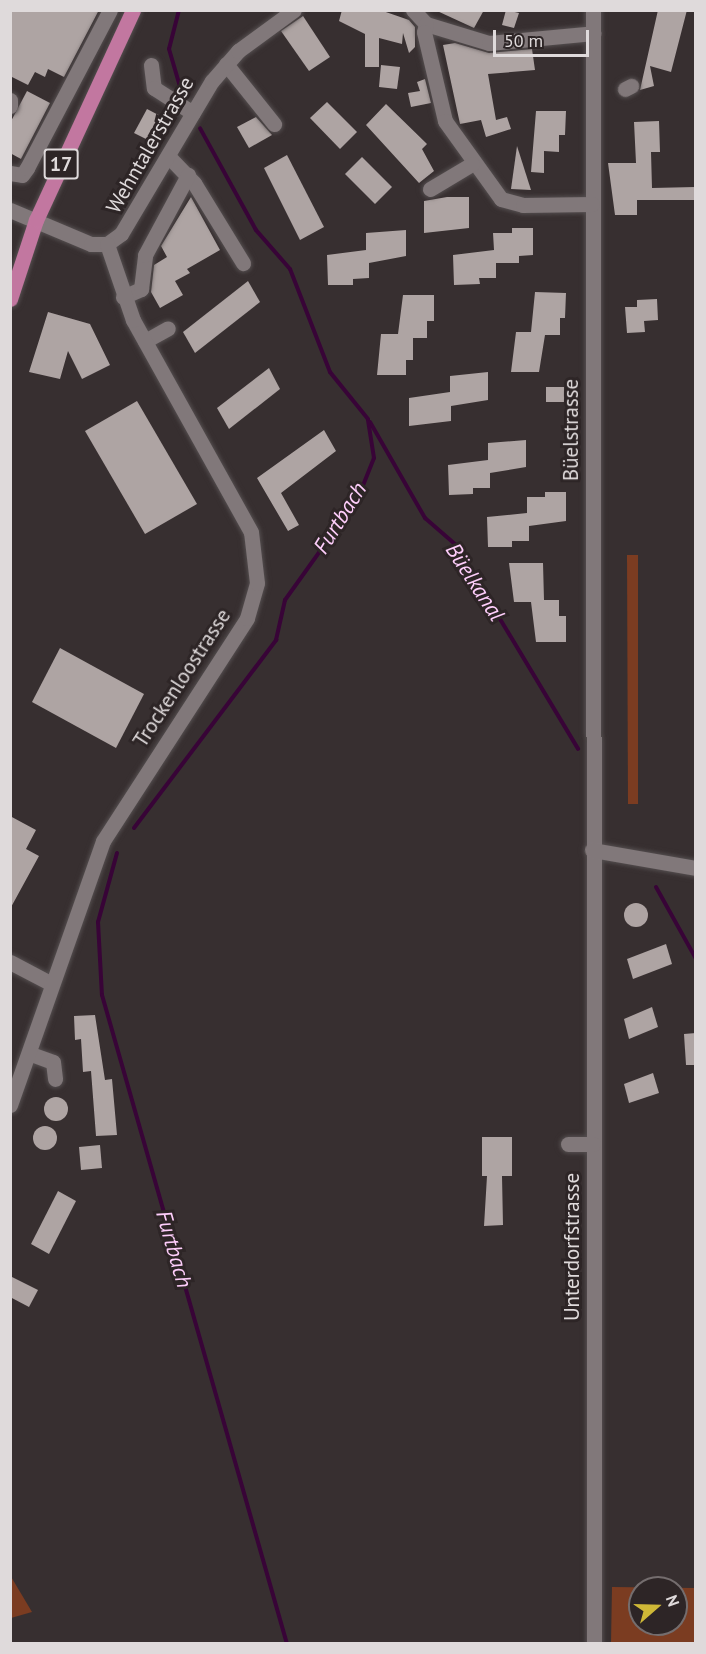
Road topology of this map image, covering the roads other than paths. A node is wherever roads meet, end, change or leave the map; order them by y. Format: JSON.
{"nodes":[{"id":1,"x":110,"y":10,"type":"edge"},
{"id":2,"x":133,"y":10,"type":"edge"},
{"id":3,"x":294,"y":10,"type":"edge"},
{"id":4,"x":413,"y":10,"type":"edge"},
{"id":5,"x":593,"y":10,"type":"edge"},
{"id":6,"x":426,"y":24,"type":"junction"},
{"id":7,"x":594,"y":33,"type":"junction"},
{"id":8,"x":226,"y":64,"type":"junction"},
{"id":9,"x":151,"y":65,"type":"dead end"},
{"id":10,"x":10,"y":100,"type":"edge"},
{"id":11,"x":10,"y":106,"type":"edge"},
{"id":12,"x":57,"y":109,"type":"junction"},
{"id":13,"x":193,"y":113,"type":"junction"},
{"id":14,"x":274,"y":124,"type":"dead end"},
{"id":15,"x":169,"y":157,"type":"junction"},
{"id":16,"x":472,"y":164,"type":"junction"},
{"id":17,"x":10,"y":165,"type":"edge"},
{"id":18,"x":10,"y":173,"type":"edge"},
{"id":19,"x":188,"y":175,"type":"junction"},
{"id":20,"x":430,"y":189,"type":"dead end"},
{"id":21,"x":592,"y":204,"type":"junction"},
{"id":22,"x":10,"y":210,"type":"edge"},
{"id":23,"x":36,"y":220,"type":"junction"},
{"id":24,"x":107,"y":244,"type":"junction"},
{"id":25,"x":243,"y":262,"type":"dead end"},
{"id":26,"x":123,"y":297,"type":"junction"},
{"id":27,"x":10,"y":299,"type":"edge"},
{"id":28,"x":168,"y":328,"type":"dead end"},
{"id":29,"x":145,"y":341,"type":"junction"},
{"id":30,"x":592,"y":850,"type":"junction"},
{"id":31,"x":696,"y":868,"type":"edge"},
{"id":32,"x":10,"y":962,"type":"edge"},
{"id":33,"x":52,"y":984,"type":"junction"},
{"id":34,"x":31,"y":1054,"type":"junction"},
{"id":35,"x":55,"y":1079,"type":"dead end"},
{"id":36,"x":10,"y":1105,"type":"edge"},
{"id":37,"x":568,"y":1144,"type":"dead end"},
{"id":38,"x":593,"y":1144,"type":"junction"},
{"id":39,"x":594,"y":1644,"type":"edge"}],
"edges":[{"from":1,"to":12,"type":"street"},
{"from":2,"to":23,"type":"main road","number":"17"},
{"from":3,"to":8,"type":"street","name":"Wehntalerstrasse"},
{"from":4,"to":6,"type":"street"},
{"from":5,"to":7,"type":"street","name":"Büelstrasse"},
{"from":6,"to":7,"type":"street"},
{"from":6,"to":16,"type":"street"},
{"from":7,"to":21,"type":"street","name":"Büelstrasse"},
{"from":8,"to":13,"type":"street","name":"Wehntalerstrasse"},
{"from":8,"to":14,"type":"street"},
{"from":9,"to":13,"type":"street"},
{"from":10,"to":11,"type":"street"},
{"from":12,"to":17,"type":"street"},
{"from":12,"to":18,"type":"street"},
{"from":13,"to":15,"type":"street","name":"Wehntalerstrasse"},
{"from":15,"to":19,"type":"street"},
{"from":15,"to":24,"type":"street","name":"Wehntalerstrasse"},
{"from":16,"to":20,"type":"street"},
{"from":16,"to":21,"type":"street"},
{"from":19,"to":25,"type":"street"},
{"from":19,"to":26,"type":"street"},
{"from":21,"to":30,"type":"street","name":"Büelstrasse"},
{"from":22,"to":23,"type":"street","name":"Wehntalerstrasse"},
{"from":23,"to":24,"type":"street","name":"Wehntalerstrasse"},
{"from":23,"to":27,"type":"main road","number":"17"},
{"from":24,"to":26,"type":"street","name":"Trockenloostrasse"},
{"from":26,"to":29,"type":"street","name":"Trockenloostrasse"},
{"from":28,"to":29,"type":"street"},
{"from":29,"to":33,"type":"street","name":"Trockenloostrasse"},
{"from":30,"to":31,"type":"street"},
{"from":30,"to":38,"type":"street","name":"Unterdorfstrasse"},
{"from":32,"to":33,"type":"street"},
{"from":33,"to":34,"type":"street","name":"Trockenloostrasse"},
{"from":34,"to":35,"type":"street"},
{"from":34,"to":36,"type":"street","name":"Trockenloostrasse"},
{"from":37,"to":38,"type":"street"},
{"from":38,"to":39,"type":"street","name":"Unterdorfstrasse"}]}
